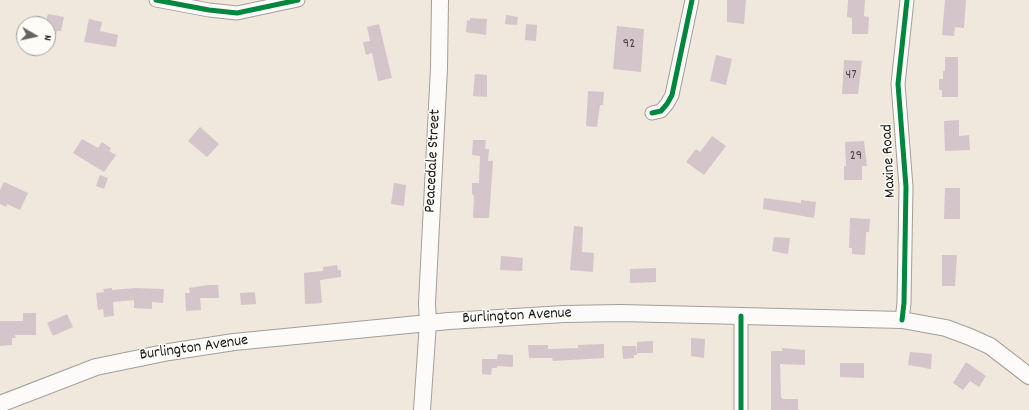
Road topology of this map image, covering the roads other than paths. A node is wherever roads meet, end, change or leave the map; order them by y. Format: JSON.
{"nodes":[{"id":1,"x":156,"y":0,"type":"edge"},
{"id":2,"x":298,"y":0,"type":"edge"},
{"id":3,"x":440,"y":0,"type":"edge"},
{"id":4,"x":692,"y":0,"type":"edge"},
{"id":5,"x":907,"y":0,"type":"edge"},
{"id":6,"x":652,"y":113,"type":"dead end"},
{"id":7,"x":741,"y":316,"type":"junction"},
{"id":8,"x":902,"y":320,"type":"junction"},
{"id":9,"x":428,"y":323,"type":"junction"},
{"id":10,"x":1029,"y":376,"type":"edge"},
{"id":11,"x":0,"y":404,"type":"edge"},
{"id":12,"x":422,"y":410,"type":"edge"},
{"id":13,"x":741,"y":410,"type":"edge"}],
"edges":[{"from":1,"to":2,"type":"street"},
{"from":3,"to":9,"type":"main road","name":"Peacedale Street"},
{"from":4,"to":6,"type":"street"},
{"from":5,"to":8,"type":"street","name":"Maxine Road"},
{"from":7,"to":8,"type":"main road","name":"Burlington Avenue"},
{"from":7,"to":9,"type":"main road","name":"Burlington Avenue"},
{"from":7,"to":13,"type":"street"},
{"from":8,"to":10,"type":"main road","name":"Burlington Avenue"},
{"from":9,"to":11,"type":"main road","name":"Burlington Avenue"},
{"from":9,"to":12,"type":"main road","name":"Peacedale Street"}]}
